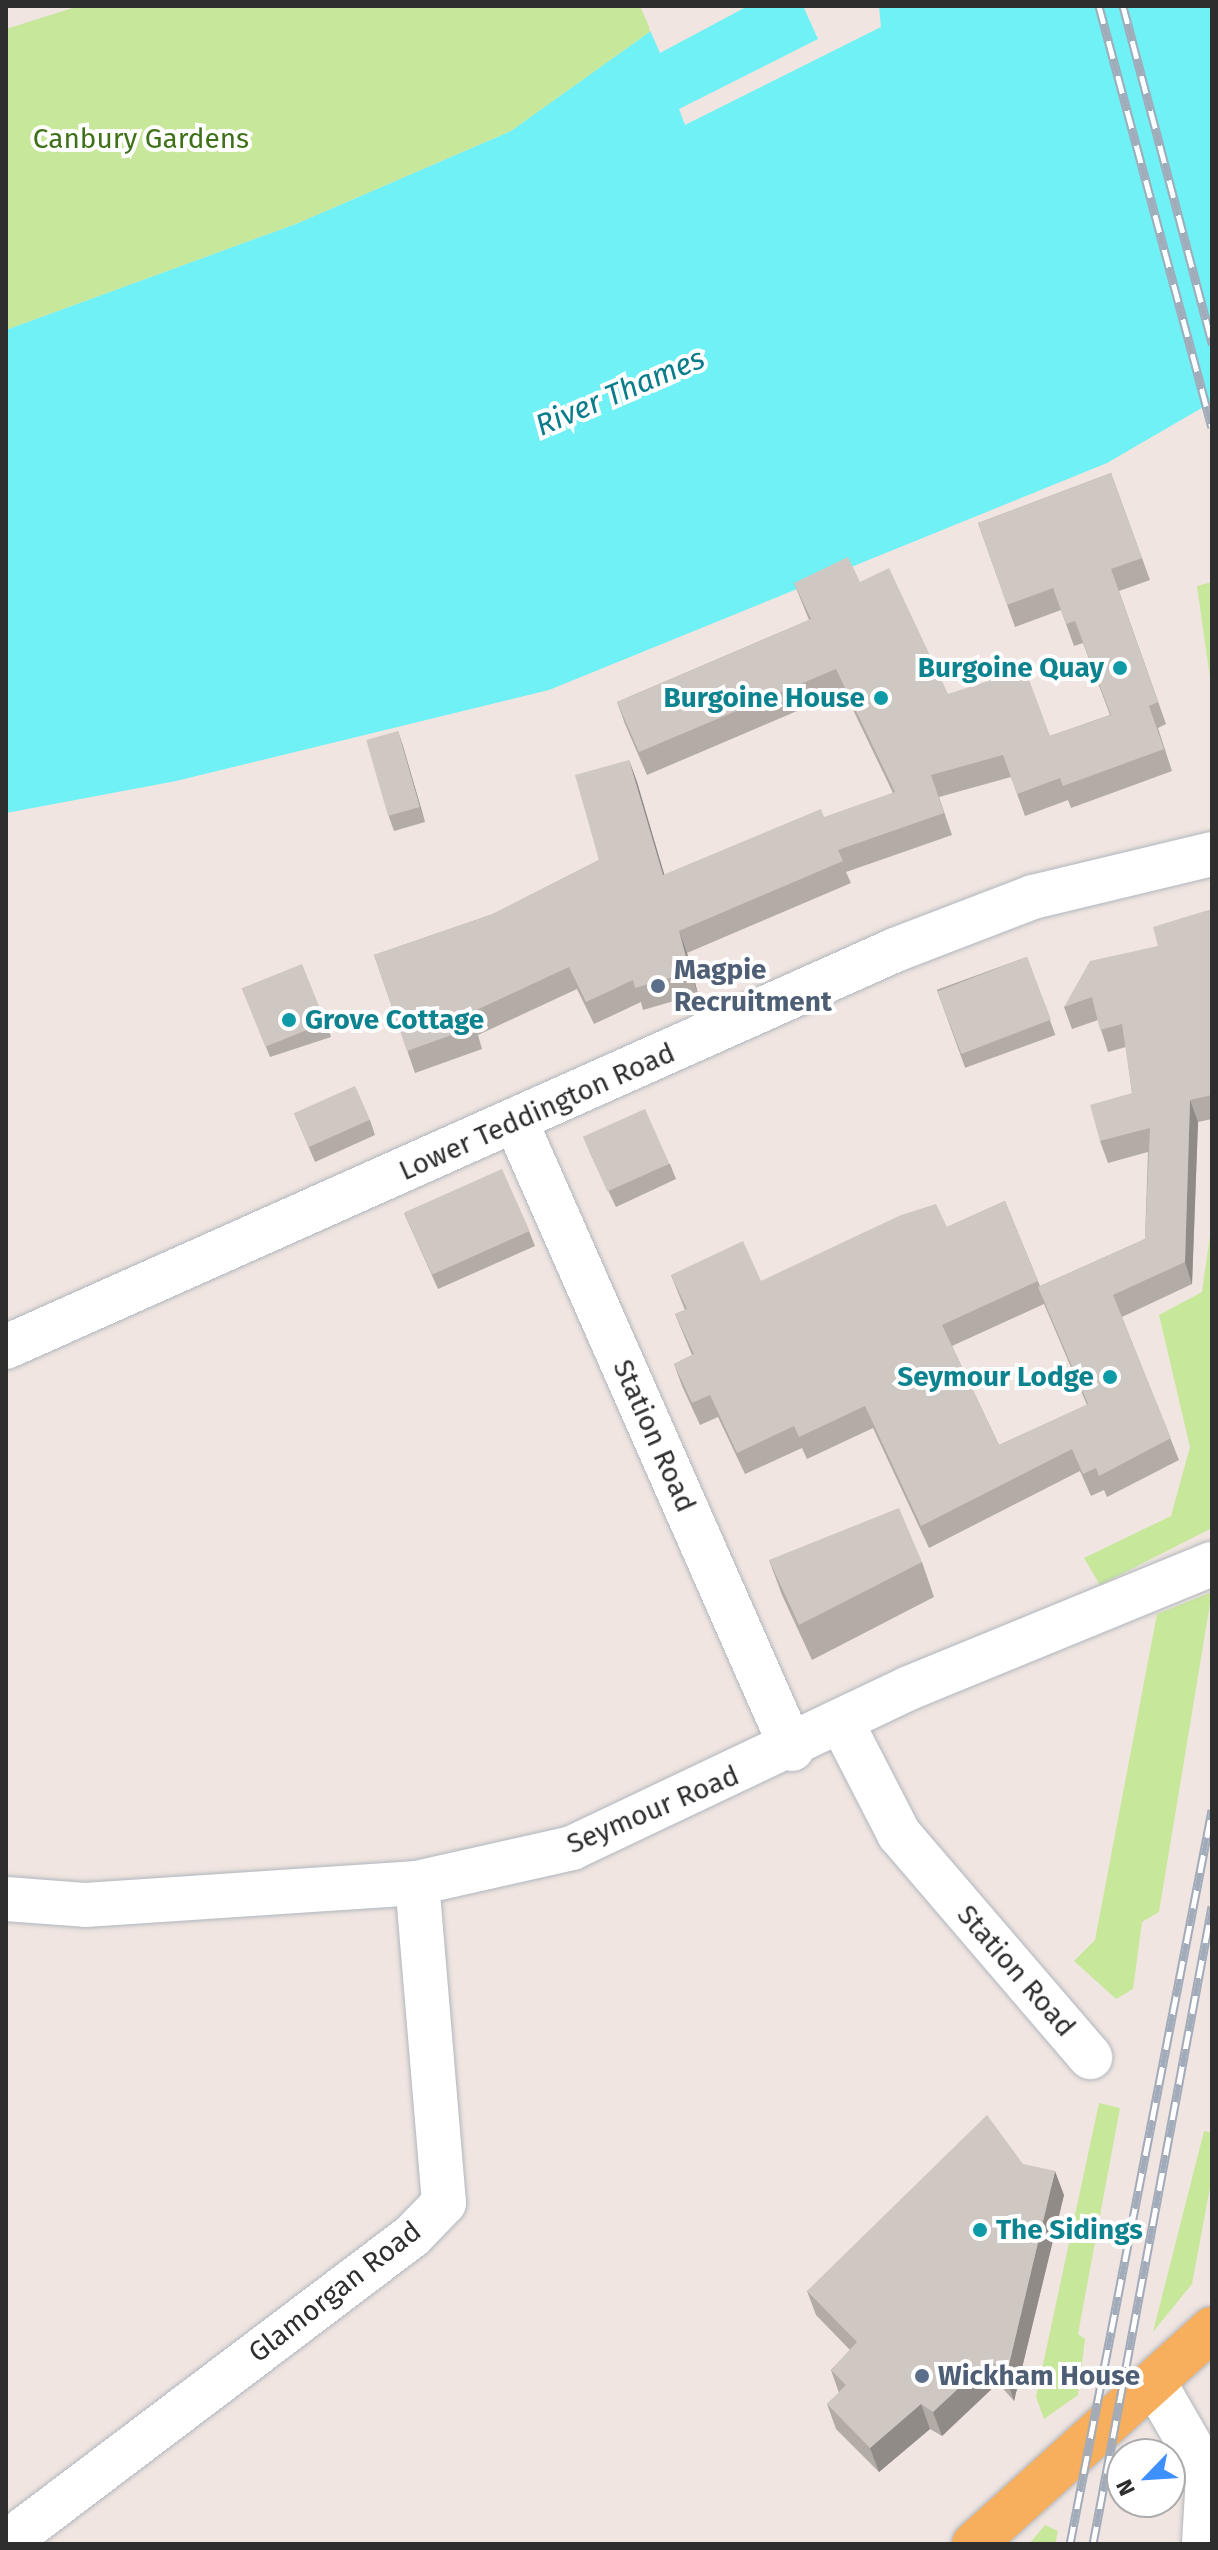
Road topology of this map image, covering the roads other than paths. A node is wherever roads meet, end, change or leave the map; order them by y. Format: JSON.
{"nodes":[{"id":1,"x":1212,"y":854,"type":"edge"},
{"id":2,"x":516,"y":1122,"type":"junction"},
{"id":3,"x":6,"y":1347,"type":"edge"},
{"id":4,"x":1212,"y":1564,"type":"edge"},
{"id":5,"x":842,"y":1723,"type":"junction"},
{"id":6,"x":792,"y":1749,"type":"junction"},
{"id":7,"x":417,"y":1883,"type":"junction"},
{"id":8,"x":6,"y":1899,"type":"edge"},
{"id":9,"x":1090,"y":2057,"type":"dead end"},
{"id":10,"x":1212,"y":2329,"type":"edge"},
{"id":11,"x":1155,"y":2384,"type":"junction"},
{"id":12,"x":6,"y":2543,"type":"edge"},
{"id":13,"x":974,"y":2544,"type":"edge"},
{"id":14,"x":1204,"y":2544,"type":"edge"}],
"edges":[{"from":1,"to":2,"type":"street","name":"Lower Teddington Road"},
{"from":2,"to":3,"type":"street","name":"Lower Teddington Road"},
{"from":2,"to":6,"type":"street","name":"Station Road"},
{"from":4,"to":5,"type":"street","name":"Seymour Road"},
{"from":5,"to":6,"type":"street","name":"Seymour Road"},
{"from":5,"to":9,"type":"street","name":"Station Road"},
{"from":6,"to":7,"type":"street","name":"Seymour Road"},
{"from":7,"to":8,"type":"street","name":"Seymour Road"},
{"from":7,"to":12,"type":"street","name":"Glamorgan Road"},
{"from":10,"to":11,"type":"main road"},
{"from":11,"to":13,"type":"main road"},
{"from":11,"to":14,"type":"street"}]}
